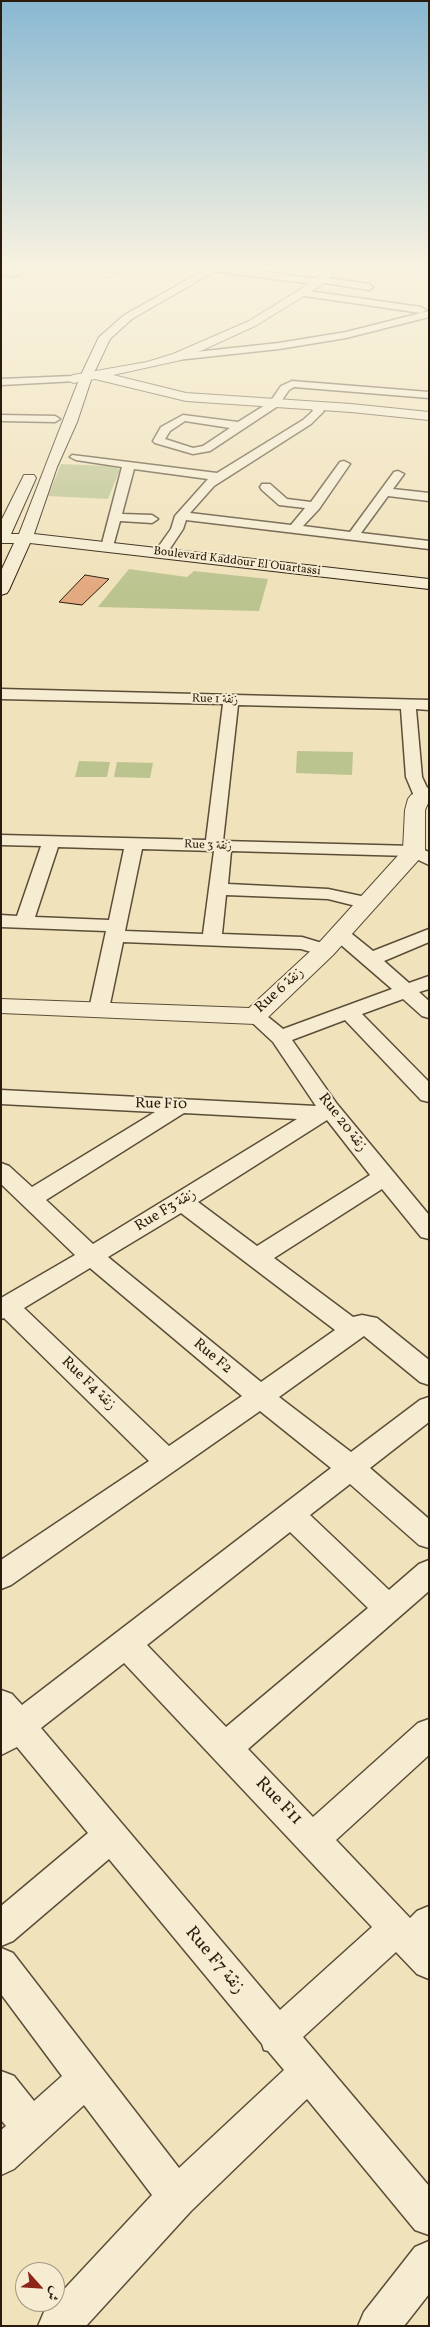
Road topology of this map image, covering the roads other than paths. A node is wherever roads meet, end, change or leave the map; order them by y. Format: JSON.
{"nodes":[{"id":1,"x":87,"y":374,"type":"edge"},
{"id":2,"x":104,"y":374,"type":"edge"},
{"id":3,"x":85,"y":377,"type":"junction"},
{"id":4,"x":1,"y":382,"type":"edge"},
{"id":5,"x":358,"y":389,"type":"junction"},
{"id":6,"x":66,"y":395,"type":"dead end"},
{"id":7,"x":429,"y":395,"type":"edge"},
{"id":8,"x":429,"y":402,"type":"edge"},
{"id":9,"x":274,"y":404,"type":"junction"},
{"id":10,"x":314,"y":406,"type":"junction"},
{"id":11,"x":351,"y":408,"type":"junction"},
{"id":12,"x":57,"y":415,"type":"joint"},
{"id":13,"x":424,"y":416,"type":"edge"},
{"id":14,"x":1,"y":418,"type":"edge"},
{"id":15,"x":240,"y":426,"type":"junction"},
{"id":16,"x":50,"y":431,"type":"dead end"},
{"id":17,"x":76,"y":457,"type":"dead end"},
{"id":18,"x":129,"y":464,"type":"junction"},
{"id":19,"x":344,"y":464,"type":"dead end"},
{"id":20,"x":34,"y":467,"type":"dead end"},
{"id":21,"x":398,"y":474,"type":"dead end"},
{"id":22,"x":217,"y":477,"type":"junction"},
{"id":23,"x":266,"y":487,"type":"dead end"},
{"id":24,"x":386,"y":492,"type":"junction"},
{"id":25,"x":429,"y":497,"type":"edge"},
{"id":26,"x":315,"y":506,"type":"junction"},
{"id":27,"x":181,"y":516,"type":"junction"},
{"id":28,"x":115,"y":517,"type":"junction"},
{"id":29,"x":152,"y":519,"type":"dead end"},
{"id":30,"x":294,"y":529,"type":"junction"},
{"id":31,"x":2,"y":534,"type":"edge"},
{"id":32,"x":25,"y":536,"type":"junction"},
{"id":33,"x":353,"y":536,"type":"junction"},
{"id":34,"x":429,"y":544,"type":"edge"},
{"id":35,"x":107,"y":547,"type":"junction"},
{"id":36,"x":160,"y":553,"type":"junction"},
{"id":37,"x":429,"y":584,"type":"edge"},
{"id":38,"x":1,"y":590,"type":"edge"},
{"id":39,"x":1,"y":694,"type":"edge"},
{"id":40,"x":231,"y":700,"type":"junction"},
{"id":41,"x":408,"y":705,"type":"junction"},
{"id":42,"x":429,"y":705,"type":"edge"},
{"id":43,"x":425,"y":794,"type":"edge"},
{"id":44,"x":1,"y":840,"type":"edge"},
{"id":45,"x":51,"y":842,"type":"junction"},
{"id":46,"x":134,"y":844,"type":"junction"},
{"id":47,"x":218,"y":846,"type":"junction"},
{"id":48,"x":422,"y":850,"type":"edge"},
{"id":49,"x":218,"y":889,"type":"junction"},
{"id":50,"x":368,"y":903,"type":"junction"},
{"id":51,"x":1,"y":921,"type":"edge"},
{"id":52,"x":24,"y":922,"type":"junction"},
{"id":53,"x":116,"y":931,"type":"junction"},
{"id":54,"x":429,"y":935,"type":"edge"},
{"id":55,"x":212,"y":939,"type":"junction"},
{"id":56,"x":333,"y":942,"type":"junction"},
{"id":57,"x":371,"y":959,"type":"junction"},
{"id":58,"x":429,"y":982,"type":"edge"},
{"id":59,"x":407,"y":990,"type":"junction"},
{"id":60,"x":1,"y":1006,"type":"edge"},
{"id":61,"x":99,"y":1009,"type":"junction"},
{"id":62,"x":349,"y":1012,"type":"junction"},
{"id":63,"x":429,"y":1012,"type":"edge"},
{"id":64,"x":255,"y":1016,"type":"junction"},
{"id":65,"x":280,"y":1037,"type":"junction"},
{"id":66,"x":429,"y":1095,"type":"edge"},
{"id":67,"x":1,"y":1097,"type":"edge"},
{"id":68,"x":182,"y":1105,"type":"junction"},
{"id":69,"x":324,"y":1111,"type":"junction"},
{"id":70,"x":1,"y":1171,"type":"edge"},
{"id":71,"x":385,"y":1176,"type":"junction"},
{"id":72,"x":31,"y":1198,"type":"junction"},
{"id":73,"x":182,"y":1202,"type":"junction"},
{"id":74,"x":429,"y":1231,"type":"edge"},
{"id":75,"x":91,"y":1256,"type":"junction"},
{"id":76,"x":256,"y":1258,"type":"junction"},
{"id":77,"x":4,"y":1308,"type":"edge"},
{"id":78,"x":352,"y":1330,"type":"junction"},
{"id":79,"x":429,"y":1375,"type":"edge"},
{"id":80,"x":260,"y":1396,"type":"junction"},
{"id":81,"x":429,"y":1407,"type":"edge"},
{"id":82,"x":168,"y":1462,"type":"junction"},
{"id":83,"x":350,"y":1467,"type":"junction"},
{"id":84,"x":290,"y":1514,"type":"junction"},
{"id":85,"x":429,"y":1536,"type":"edge"},
{"id":86,"x":429,"y":1573,"type":"edge"},
{"id":87,"x":1,"y":1576,"type":"edge"},
{"id":88,"x":388,"y":1608,"type":"junction"},
{"id":89,"x":125,"y":1643,"type":"junction"},
{"id":90,"x":7,"y":1724,"type":"edge"},
{"id":91,"x":429,"y":1734,"type":"edge"},
{"id":92,"x":226,"y":1748,"type":"junction"},
{"id":93,"x":111,"y":1836,"type":"junction"},
{"id":94,"x":313,"y":1839,"type":"junction"},
{"id":95,"x":1,"y":1929,"type":"edge"},
{"id":96,"x":416,"y":1939,"type":"edge"},
{"id":97,"x":1,"y":1966,"type":"edge"},
{"id":98,"x":277,"y":2037,"type":"junction"},
{"id":99,"x":308,"y":2074,"type":"junction"},
{"id":100,"x":87,"y":2078,"type":"junction"},
{"id":101,"x":1,"y":2089,"type":"edge"},
{"id":102,"x":31,"y":2128,"type":"junction"},
{"id":103,"x":1,"y":2156,"type":"edge"},
{"id":104,"x":177,"y":2197,"type":"junction"},
{"id":105,"x":429,"y":2216,"type":"edge"},
{"id":106,"x":429,"y":2261,"type":"edge"},
{"id":107,"x":58,"y":2326,"type":"edge"},
{"id":108,"x":378,"y":2326,"type":"edge"}],
"edges":[{"from":1,"to":3,"type":"main road"},
{"from":2,"to":3,"type":"main road"},
{"from":3,"to":4,"type":"street"},
{"from":3,"to":6,"type":"main road"},
{"from":3,"to":9,"type":"main road"},
{"from":3,"to":32,"type":"main road"},
{"from":5,"to":7,"type":"street"},
{"from":5,"to":9,"type":"street"},
{"from":5,"to":11,"type":"street"},
{"from":8,"to":13,"type":"street"},
{"from":9,"to":10,"type":"main road"},
{"from":9,"to":15,"type":"street"},
{"from":10,"to":11,"type":"main road"},
{"from":10,"to":22,"type":"street"},
{"from":11,"to":13,"type":"main road"},
{"from":12,"to":14,"type":"street"},
{"from":12,"to":16,"type":"main road"},
{"from":15,"to":15,"type":"street"},
{"from":17,"to":18,"type":"street"},
{"from":18,"to":22,"type":"street"},
{"from":18,"to":28,"type":"street"},
{"from":19,"to":26,"type":"street"},
{"from":20,"to":31,"type":"main road"},
{"from":21,"to":24,"type":"street"},
{"from":22,"to":27,"type":"street"},
{"from":23,"to":26,"type":"street"},
{"from":24,"to":25,"type":"street"},
{"from":24,"to":33,"type":"street"},
{"from":26,"to":30,"type":"street"},
{"from":27,"to":30,"type":"street"},
{"from":27,"to":36,"type":"street"},
{"from":28,"to":29,"type":"street"},
{"from":28,"to":35,"type":"street"},
{"from":30,"to":33,"type":"street"},
{"from":31,"to":32,"type":"main road","name":"Boulevard Kaddour El Ouartassi"},
{"from":32,"to":35,"type":"main road","name":"Boulevard Kaddour El Ouartassi"},
{"from":32,"to":38,"type":"main road"},
{"from":33,"to":34,"type":"street"},
{"from":35,"to":36,"type":"main road","name":"Boulevard Kaddour El Ouartassi"},
{"from":36,"to":37,"type":"main road","name":"Boulevard Kaddour El Ouartassi"},
{"from":39,"to":40,"type":"street","name":"Rue 1 زنقة"},
{"from":40,"to":41,"type":"street","name":"Rue 1 زنقة"},
{"from":40,"to":47,"type":"street"},
{"from":41,"to":42,"type":"street","name":"Rue 1 زنقة"},
{"from":41,"to":43,"type":"street"},
{"from":43,"to":48,"type":"main road"},
{"from":44,"to":45,"type":"street","name":"Rue 3 زنقة"},
{"from":45,"to":46,"type":"street","name":"Rue 3 زنقة"},
{"from":45,"to":52,"type":"street"},
{"from":46,"to":47,"type":"street","name":"Rue 3 زنقة"},
{"from":46,"to":53,"type":"street"},
{"from":47,"to":48,"type":"street","name":"Rue 3 زنقة"},
{"from":47,"to":49,"type":"street"},
{"from":48,"to":50,"type":"main road","name":"Rue 6 زنقة"},
{"from":49,"to":50,"type":"street"},
{"from":49,"to":55,"type":"street"},
{"from":50,"to":56,"type":"main road","name":"Rue 6 زنقة"},
{"from":51,"to":52,"type":"street"},
{"from":52,"to":53,"type":"street"},
{"from":53,"to":55,"type":"street"},
{"from":53,"to":61,"type":"street"},
{"from":54,"to":57,"type":"street"},
{"from":55,"to":56,"type":"street"},
{"from":56,"to":57,"type":"street"},
{"from":56,"to":64,"type":"main road","name":"Rue 6 زنقة"},
{"from":57,"to":59,"type":"street"},
{"from":58,"to":59,"type":"street"},
{"from":59,"to":62,"type":"street"},
{"from":59,"to":63,"type":"street"},
{"from":60,"to":61,"type":"main road","name":"Rue 6 زنقة"},
{"from":61,"to":64,"type":"main road","name":"Rue 6 زنقة"},
{"from":62,"to":65,"type":"street"},
{"from":62,"to":66,"type":"street"},
{"from":64,"to":65,"type":"street","name":"Rue 20 زنقة"},
{"from":65,"to":69,"type":"street","name":"Rue 20 زنقة"},
{"from":67,"to":68,"type":"street","name":"Rue F10"},
{"from":68,"to":69,"type":"street","name":"Rue F10"},
{"from":68,"to":72,"type":"street"},
{"from":69,"to":71,"type":"street","name":"Rue 20 زنقة"},
{"from":69,"to":73,"type":"street","name":"Rue F3 زنقة"},
{"from":70,"to":72,"type":"street","name":"Rue F2"},
{"from":71,"to":74,"type":"street","name":"Rue 20 زنقة"},
{"from":71,"to":76,"type":"street"},
{"from":72,"to":75,"type":"street","name":"Rue F2"},
{"from":73,"to":75,"type":"street","name":"Rue F3 زنقة"},
{"from":73,"to":76,"type":"street"},
{"from":75,"to":77,"type":"street","name":"Rue F3 زنقة"},
{"from":75,"to":80,"type":"street","name":"Rue F2"},
{"from":76,"to":78,"type":"street"},
{"from":77,"to":82,"type":"street","name":"Rue F4 زنقة"},
{"from":78,"to":79,"type":"street"},
{"from":78,"to":80,"type":"street"},
{"from":80,"to":82,"type":"street"},
{"from":80,"to":83,"type":"street","name":"Rue F2"},
{"from":81,"to":83,"type":"street"},
{"from":82,"to":87,"type":"street"},
{"from":83,"to":84,"type":"street"},
{"from":83,"to":85,"type":"street","name":"Rue F2"},
{"from":84,"to":88,"type":"street"},
{"from":84,"to":89,"type":"street"},
{"from":86,"to":88,"type":"street"},
{"from":88,"to":92,"type":"street"},
{"from":89,"to":90,"type":"street"},
{"from":89,"to":92,"type":"street","name":"Rue F11"},
{"from":90,"to":93,"type":"street","name":"Rue F7 زنقة"},
{"from":91,"to":94,"type":"street"},
{"from":92,"to":94,"type":"street","name":"Rue F11"},
{"from":93,"to":95,"type":"street"},
{"from":93,"to":98,"type":"street","name":"Rue F7 زنقة"},
{"from":94,"to":96,"type":"street","name":"Rue F11"},
{"from":96,"to":98,"type":"street"},
{"from":97,"to":100,"type":"street"},
{"from":98,"to":99,"type":"street","name":"Rue F7 زنقة"},
{"from":99,"to":104,"type":"street"},
{"from":99,"to":105,"type":"street","name":"Rue F7 زنقة"},
{"from":100,"to":102,"type":"street"},
{"from":100,"to":104,"type":"street"},
{"from":101,"to":102,"type":"street"},
{"from":102,"to":103,"type":"street"},
{"from":104,"to":107,"type":"street"},
{"from":106,"to":108,"type":"street"}]}
